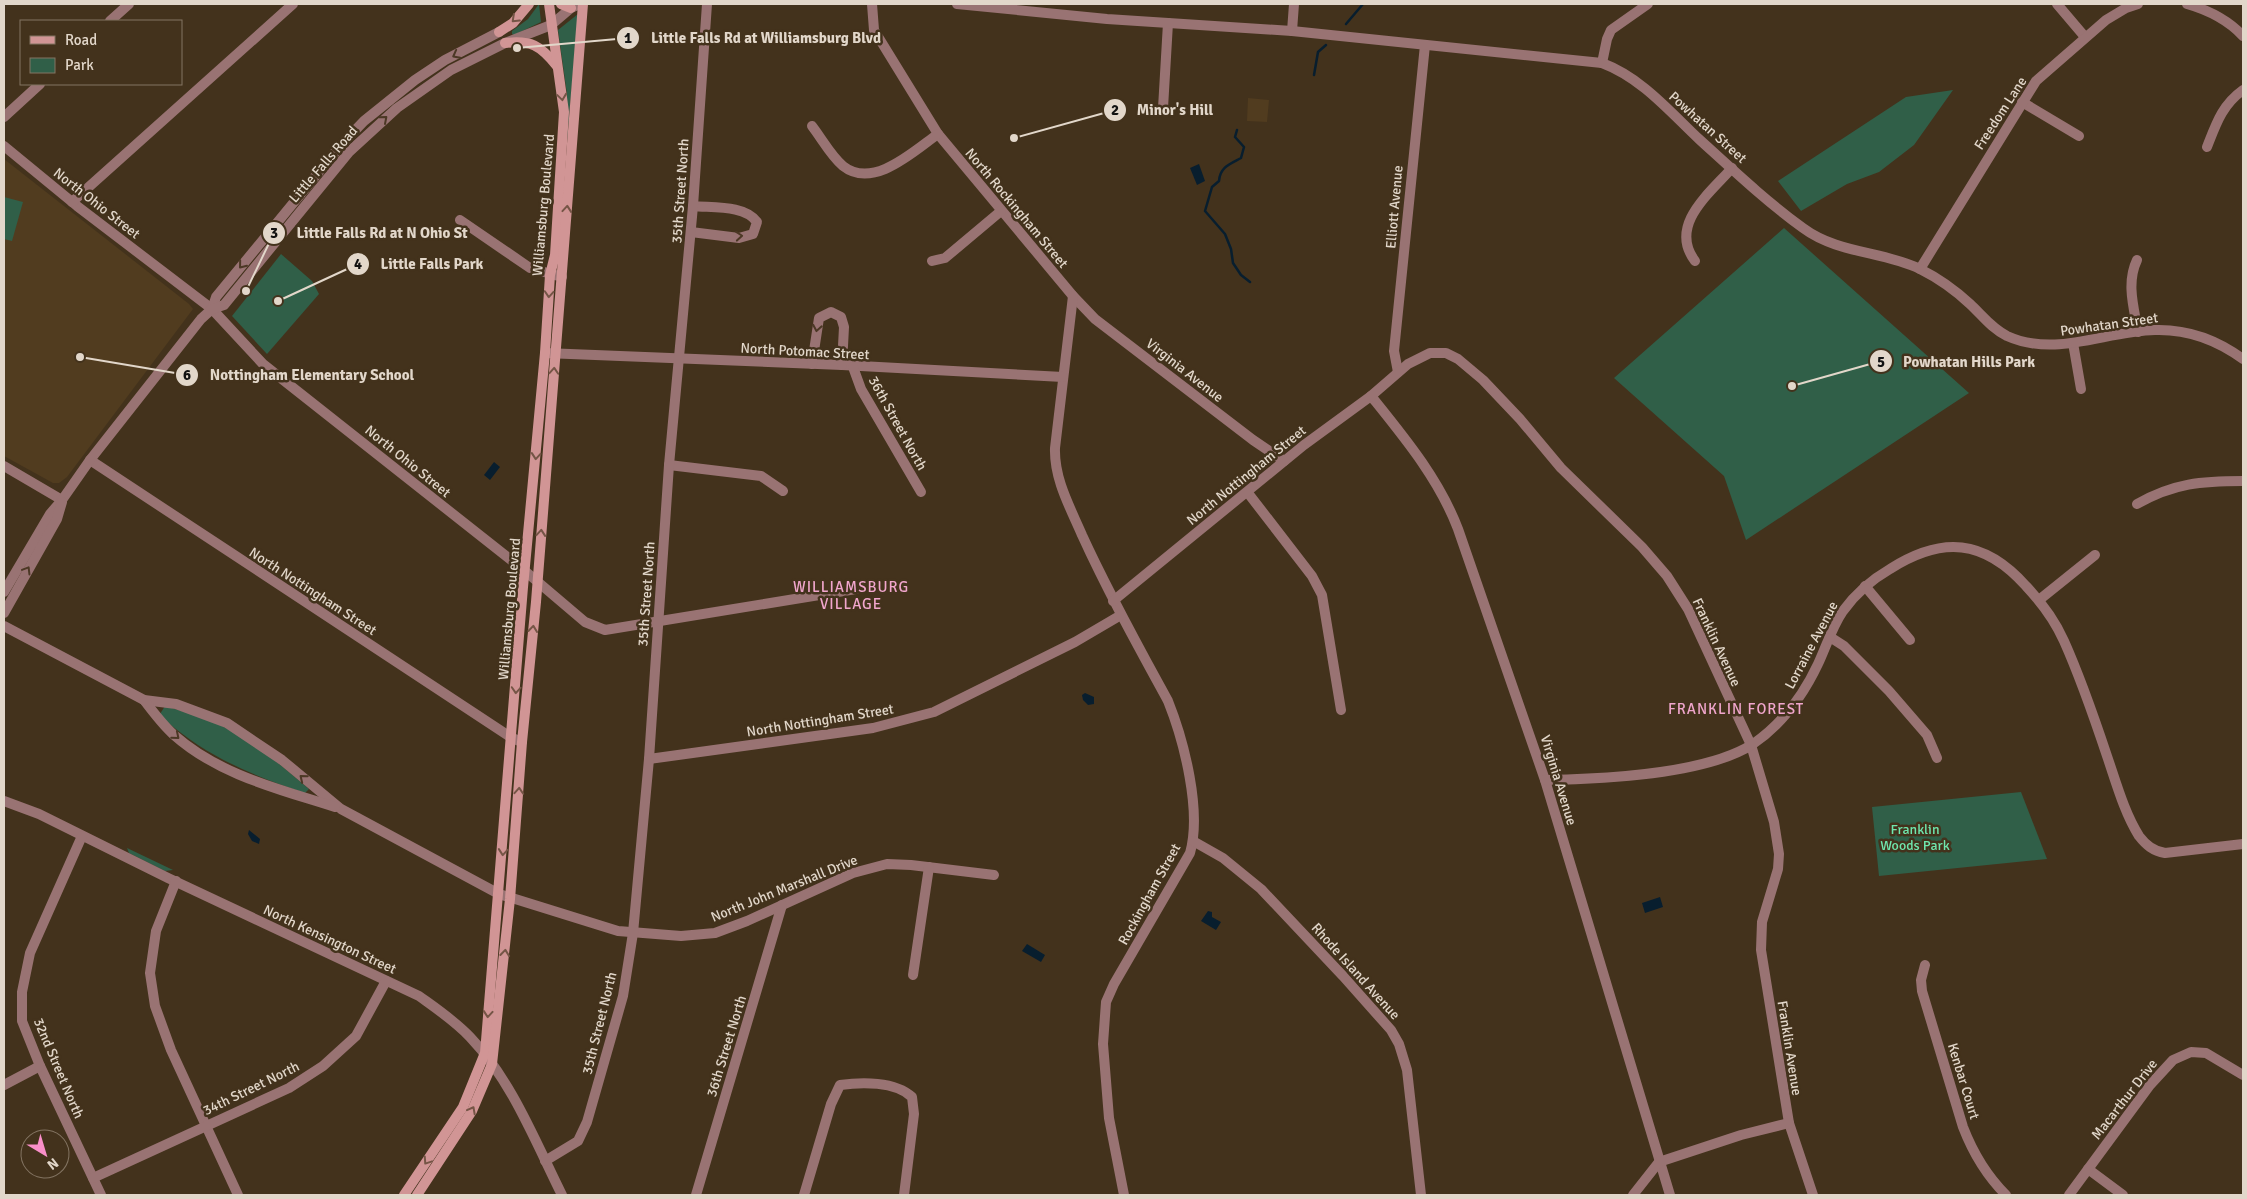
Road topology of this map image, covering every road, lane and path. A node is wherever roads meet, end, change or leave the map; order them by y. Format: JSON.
{"nodes":[{"id":1,"x":129,"y":4,"type":"edge"},
{"id":2,"x":293,"y":4,"type":"edge"},
{"id":3,"x":529,"y":4,"type":"edge"},
{"id":4,"x":549,"y":4,"type":"edge"},
{"id":5,"x":561,"y":4,"type":"edge"},
{"id":6,"x":707,"y":4,"type":"edge"},
{"id":7,"x":872,"y":4,"type":"edge"},
{"id":8,"x":957,"y":4,"type":"edge"},
{"id":9,"x":1294,"y":4,"type":"edge"},
{"id":10,"x":1647,"y":4,"type":"edge"},
{"id":11,"x":2057,"y":4,"type":"edge"},
{"id":12,"x":2138,"y":4,"type":"edge"},
{"id":13,"x":2187,"y":4,"type":"edge"},
{"id":14,"x":578,"y":5,"type":"edge"},
{"id":15,"x":1035,"y":7,"type":"edge"},
{"id":16,"x":111,"y":20,"type":"edge"},
{"id":17,"x":1168,"y":23,"type":"junction"},
{"id":18,"x":551,"y":25,"type":"junction"},
{"id":19,"x":1292,"y":31,"type":"junction"},
{"id":20,"x":499,"y":32,"type":"joint"},
{"id":21,"x":2243,"y":36,"type":"edge"},
{"id":22,"x":2085,"y":37,"type":"junction"},
{"id":23,"x":504,"y":43,"type":"junction"},
{"id":24,"x":1425,"y":44,"type":"junction"},
{"id":25,"x":1602,"y":63,"type":"junction"},
{"id":26,"x":558,"y":67,"type":"junction"},
{"id":27,"x":39,"y":85,"type":"edge"},
{"id":28,"x":2243,"y":90,"type":"edge"},
{"id":29,"x":2022,"y":102,"type":"junction"},
{"id":30,"x":1162,"y":108,"type":"dead end"},
{"id":31,"x":4,"y":117,"type":"edge"},
{"id":32,"x":812,"y":126,"type":"dead end"},
{"id":33,"x":938,"y":134,"type":"junction"},
{"id":34,"x":2078,"y":136,"type":"dead end"},
{"id":35,"x":4,"y":146,"type":"edge"},
{"id":36,"x":2207,"y":147,"type":"dead end"},
{"id":37,"x":1732,"y":168,"type":"junction"},
{"id":38,"x":72,"y":202,"type":"junction"},
{"id":39,"x":693,"y":206,"type":"junction"},
{"id":40,"x":1001,"y":211,"type":"junction"},
{"id":41,"x":460,"y":220,"type":"dead end"},
{"id":42,"x":691,"y":232,"type":"junction"},
{"id":43,"x":2137,"y":260,"type":"dead end"},
{"id":44,"x":932,"y":261,"type":"dead end"},
{"id":45,"x":1695,"y":261,"type":"dead end"},
{"id":46,"x":1920,"y":269,"type":"junction"},
{"id":47,"x":550,"y":275,"type":"junction"},
{"id":48,"x":562,"y":277,"type":"junction"},
{"id":49,"x":1073,"y":296,"type":"junction"},
{"id":50,"x":212,"y":309,"type":"junction"},
{"id":51,"x":2138,"y":332,"type":"junction"},
{"id":52,"x":2073,"y":343,"type":"junction"},
{"id":53,"x":550,"y":353,"type":"junction"},
{"id":54,"x":2243,"y":359,"type":"edge"},
{"id":55,"x":678,"y":360,"type":"junction"},
{"id":56,"x":812,"y":364,"type":"junction"},
{"id":57,"x":842,"y":365,"type":"junction"},
{"id":58,"x":853,"y":367,"type":"junction"},
{"id":59,"x":1398,"y":372,"type":"junction"},
{"id":60,"x":1063,"y":377,"type":"junction"},
{"id":61,"x":2082,"y":389,"type":"dead end"},
{"id":62,"x":1371,"y":396,"type":"junction"},
{"id":63,"x":90,"y":460,"type":"junction"},
{"id":64,"x":1284,"y":461,"type":"junction"},
{"id":65,"x":4,"y":466,"type":"edge"},
{"id":66,"x":669,"y":466,"type":"junction"},
{"id":67,"x":2243,"y":481,"type":"edge"},
{"id":68,"x":783,"y":492,"type":"dead end"},
{"id":69,"x":921,"y":492,"type":"dead end"},
{"id":70,"x":1248,"y":493,"type":"junction"},
{"id":71,"x":62,"y":500,"type":"junction"},
{"id":72,"x":2138,"y":504,"type":"dead end"},
{"id":73,"x":2096,"y":555,"type":"dead end"},
{"id":74,"x":525,"y":571,"type":"junction"},
{"id":75,"x":537,"y":582,"type":"junction"},
{"id":76,"x":1864,"y":586,"type":"junction"},
{"id":77,"x":856,"y":589,"type":"dead end"},
{"id":78,"x":4,"y":592,"type":"edge"},
{"id":79,"x":2039,"y":600,"type":"junction"},
{"id":80,"x":1113,"y":601,"type":"junction"},
{"id":81,"x":4,"y":613,"type":"edge"},
{"id":82,"x":1121,"y":615,"type":"junction"},
{"id":83,"x":658,"y":620,"type":"junction"},
{"id":84,"x":4,"y":626,"type":"edge"},
{"id":85,"x":1830,"y":637,"type":"junction"},
{"id":86,"x":1910,"y":640,"type":"dead end"},
{"id":87,"x":144,"y":700,"type":"junction"},
{"id":88,"x":1341,"y":710,"type":"dead end"},
{"id":89,"x":517,"y":740,"type":"junction"},
{"id":90,"x":1751,"y":745,"type":"junction"},
{"id":91,"x":1937,"y":758,"type":"dead end"},
{"id":92,"x":649,"y":760,"type":"junction"},
{"id":93,"x":1545,"y":780,"type":"junction"},
{"id":94,"x":4,"y":801,"type":"edge"},
{"id":95,"x":341,"y":809,"type":"junction"},
{"id":96,"x":82,"y":836,"type":"junction"},
{"id":97,"x":1194,"y":841,"type":"junction"},
{"id":98,"x":2243,"y":844,"type":"edge"},
{"id":99,"x":929,"y":867,"type":"junction"},
{"id":100,"x":994,"y":875,"type":"dead end"},
{"id":101,"x":176,"y":881,"type":"junction"},
{"id":102,"x":499,"y":894,"type":"junction"},
{"id":103,"x":510,"y":899,"type":"junction"},
{"id":104,"x":782,"y":904,"type":"junction"},
{"id":105,"x":633,"y":933,"type":"junction"},
{"id":106,"x":1925,"y":965,"type":"dead end"},
{"id":107,"x":913,"y":975,"type":"dead end"},
{"id":108,"x":386,"y":981,"type":"junction"},
{"id":109,"x":485,"y":1053,"type":"junction"},
{"id":110,"x":492,"y":1064,"type":"junction"},
{"id":111,"x":40,"y":1066,"type":"junction"},
{"id":112,"x":2243,"y":1075,"type":"edge"},
{"id":113,"x":4,"y":1085,"type":"edge"},
{"id":114,"x":1789,"y":1123,"type":"junction"},
{"id":115,"x":205,"y":1125,"type":"junction"},
{"id":116,"x":545,"y":1161,"type":"junction"},
{"id":117,"x":1659,"y":1162,"type":"junction"},
{"id":118,"x":2088,"y":1169,"type":"junction"},
{"id":119,"x":93,"y":1178,"type":"junction"},
{"id":120,"x":101,"y":1195,"type":"edge"},
{"id":121,"x":238,"y":1195,"type":"edge"},
{"id":122,"x":404,"y":1195,"type":"edge"},
{"id":123,"x":417,"y":1195,"type":"edge"},
{"id":124,"x":562,"y":1195,"type":"edge"},
{"id":125,"x":696,"y":1195,"type":"edge"},
{"id":126,"x":804,"y":1195,"type":"edge"},
{"id":127,"x":904,"y":1195,"type":"edge"},
{"id":128,"x":1124,"y":1195,"type":"edge"},
{"id":129,"x":1421,"y":1195,"type":"edge"},
{"id":130,"x":1632,"y":1195,"type":"edge"},
{"id":131,"x":1670,"y":1195,"type":"edge"},
{"id":132,"x":1813,"y":1195,"type":"edge"},
{"id":133,"x":2006,"y":1195,"type":"edge"},
{"id":134,"x":2069,"y":1195,"type":"edge"},
{"id":135,"x":2123,"y":1195,"type":"edge"}],
"edges":[{"from":1,"to":16,"type":"street"},
{"from":2,"to":38,"type":"street"},
{"from":3,"to":20,"type":"main road","one_way":true},
{"from":4,"to":18,"type":"main road","name":"Williamsburg Boulevard"},
{"from":5,"to":14,"type":"main road"},
{"from":6,"to":39,"type":"street","name":"35th Street North"},
{"from":7,"to":33,"type":"street","name":"North Rockingham Street"},
{"from":8,"to":15,"type":"street","name":"Powhatan Street"},
{"from":9,"to":19,"type":"street"},
{"from":10,"to":25,"type":"street"},
{"from":11,"to":22,"type":"street"},
{"from":12,"to":22,"type":"street","name":"Freedom Lane"},
{"from":13,"to":21,"type":"street"},
{"from":14,"to":18,"type":"street","name":"Little Falls Road"},
{"from":48,"to":14,"type":"main road","name":"Williamsburg Boulevard","one_way":true},
{"from":15,"to":17,"type":"street","name":"Powhatan Street"},
{"from":17,"to":19,"type":"street","name":"Powhatan Street"},
{"from":17,"to":30,"type":"street"},
{"from":18,"to":23,"type":"street","name":"Little Falls Road"},
{"from":18,"to":26,"type":"main road","name":"Williamsburg Boulevard"},
{"from":19,"to":24,"type":"street","name":"Powhatan Street"},
{"from":20,"to":50,"type":"street","name":"Little Falls Road","one_way":true},
{"from":22,"to":29,"type":"street","name":"Freedom Lane"},
{"from":23,"to":26,"type":"main road"},
{"from":50,"to":23,"type":"street","name":"Little Falls Road","one_way":true},
{"from":24,"to":25,"type":"street","name":"Powhatan Street"},
{"from":24,"to":59,"type":"street","name":"Elliott Avenue"},
{"from":25,"to":37,"type":"street","name":"Powhatan Street"},
{"from":26,"to":47,"type":"main road","name":"Williamsburg Boulevard","one_way":true},
{"from":27,"to":31,"type":"street"},
{"from":28,"to":36,"type":"street"},
{"from":29,"to":34,"type":"street"},
{"from":29,"to":46,"type":"street","name":"Freedom Lane"},
{"from":32,"to":33,"type":"street"},
{"from":33,"to":40,"type":"street","name":"North Rockingham Street"},
{"from":35,"to":38,"type":"street","name":"North Ohio Street"},
{"from":37,"to":45,"type":"street"},
{"from":37,"to":46,"type":"street","name":"Powhatan Street"},
{"from":38,"to":50,"type":"street","name":"North Ohio Street"},
{"from":39,"to":42,"type":"street","name":"35th Street North"},
{"from":42,"to":39,"type":"street","one_way":true},
{"from":40,"to":44,"type":"street"},
{"from":40,"to":49,"type":"street","name":"North Rockingham Street"},
{"from":41,"to":47,"type":"street"},
{"from":42,"to":55,"type":"street","name":"35th Street North"},
{"from":43,"to":51,"type":"street"},
{"from":46,"to":52,"type":"street","name":"Powhatan Street"},
{"from":47,"to":48,"type":"street"},
{"from":47,"to":53,"type":"main road","name":"Williamsburg Boulevard","one_way":true},
{"from":48,"to":53,"type":"main road","name":"Williamsburg Boulevard"},
{"from":49,"to":60,"type":"street"},
{"from":49,"to":64,"type":"street","name":"Virginia Avenue"},
{"from":50,"to":63,"type":"street","name":"Little Falls Road"},
{"from":50,"to":74,"type":"street","name":"North Ohio Street"},
{"from":51,"to":52,"type":"street","name":"Powhatan Street"},
{"from":51,"to":54,"type":"street","name":"Powhatan Street"},
{"from":52,"to":61,"type":"street"},
{"from":53,"to":55,"type":"street","name":"North Potomac Street"},
{"from":53,"to":74,"type":"main road","name":"Williamsburg Boulevard","one_way":true},
{"from":75,"to":53,"type":"main road","name":"Williamsburg Boulevard","one_way":true},
{"from":55,"to":56,"type":"street","name":"North Potomac Street"},
{"from":55,"to":66,"type":"street","name":"35th Street North"},
{"from":56,"to":57,"type":"street","name":"North Potomac Street"},
{"from":57,"to":56,"type":"street","one_way":true},
{"from":57,"to":58,"type":"street","name":"North Potomac Street"},
{"from":58,"to":60,"type":"street","name":"North Potomac Street"},
{"from":58,"to":69,"type":"street","name":"36th Street North"},
{"from":59,"to":62,"type":"street","name":"North Nottingham Street"},
{"from":59,"to":90,"type":"street","name":"Franklin Avenue"},
{"from":60,"to":80,"type":"street","name":"Rockingham Street"},
{"from":62,"to":64,"type":"street","name":"North Nottingham Street"},
{"from":62,"to":93,"type":"street","name":"Virginia Avenue"},
{"from":63,"to":71,"type":"street","name":"Little Falls Road"},
{"from":63,"to":89,"type":"street","name":"North Nottingham Street"},
{"from":64,"to":70,"type":"street","name":"North Nottingham Street"},
{"from":65,"to":71,"type":"street"},
{"from":66,"to":68,"type":"street"},
{"from":66,"to":83,"type":"street","name":"35th Street North"},
{"from":67,"to":72,"type":"street"},
{"from":70,"to":80,"type":"street","name":"North Nottingham Street"},
{"from":70,"to":88,"type":"street"},
{"from":71,"to":78,"type":"street","name":"Little Falls Road"},
{"from":81,"to":71,"type":"street","name":"Little Falls Road","one_way":true},
{"from":73,"to":79,"type":"street"},
{"from":74,"to":75,"type":"street","name":"North Ohio Street"},
{"from":74,"to":89,"type":"main road","name":"Williamsburg Boulevard","one_way":true},
{"from":75,"to":83,"type":"street","name":"North Ohio Street"},
{"from":89,"to":75,"type":"main road","name":"Williamsburg Boulevard","one_way":true},
{"from":76,"to":79,"type":"street","name":"Lorraine Avenue"},
{"from":76,"to":85,"type":"street","name":"Lorraine Avenue"},
{"from":76,"to":86,"type":"street"},
{"from":77,"to":83,"type":"street","name":"North Ohio Street"},
{"from":79,"to":98,"type":"street","name":"Lorraine Avenue"},
{"from":80,"to":82,"type":"street","name":"Rockingham Street"},
{"from":82,"to":92,"type":"street","name":"North Nottingham Street"},
{"from":82,"to":97,"type":"street","name":"Rockingham Street"},
{"from":83,"to":92,"type":"street","name":"35th Street North"},
{"from":84,"to":87,"type":"street","name":"North John Marshall Drive"},
{"from":85,"to":90,"type":"street","name":"Lorraine Avenue"},
{"from":85,"to":91,"type":"street"},
{"from":95,"to":87,"type":"street","name":"North John Marshall Drive","one_way":true},
{"from":87,"to":95,"type":"street","name":"North John Marshall Drive","one_way":true},
{"from":89,"to":102,"type":"main road","name":"Williamsburg Boulevard","one_way":true},
{"from":103,"to":89,"type":"main road","name":"Williamsburg Boulevard","one_way":true},
{"from":90,"to":93,"type":"street","name":"Lorraine Avenue"},
{"from":90,"to":114,"type":"street","name":"Franklin Avenue"},
{"from":92,"to":105,"type":"street","name":"35th Street North"},
{"from":93,"to":117,"type":"street","name":"Virginia Avenue"},
{"from":94,"to":96,"type":"street","name":"North Kensington Street"},
{"from":95,"to":102,"type":"street","name":"North John Marshall Drive"},
{"from":96,"to":101,"type":"street","name":"North Kensington Street"},
{"from":96,"to":111,"type":"street","name":"32nd Street North"},
{"from":97,"to":128,"type":"street","name":"Rockingham Street"},
{"from":97,"to":129,"type":"street","name":"Rhode Island Avenue"},
{"from":99,"to":100,"type":"street","name":"North John Marshall Drive"},
{"from":99,"to":104,"type":"street","name":"North John Marshall Drive"},
{"from":99,"to":107,"type":"street"},
{"from":101,"to":108,"type":"street","name":"North Kensington Street"},
{"from":101,"to":115,"type":"street"},
{"from":102,"to":103,"type":"street","name":"North John Marshall Drive"},
{"from":102,"to":109,"type":"main road","name":"Williamsburg Boulevard","one_way":true},
{"from":103,"to":105,"type":"street","name":"North John Marshall Drive"},
{"from":110,"to":103,"type":"main road","name":"Williamsburg Boulevard","one_way":true},
{"from":104,"to":105,"type":"street","name":"North John Marshall Drive"},
{"from":104,"to":125,"type":"street","name":"36th Street North"},
{"from":105,"to":116,"type":"street","name":"35th Street North"},
{"from":106,"to":133,"type":"street","name":"Kenbar Court"},
{"from":108,"to":109,"type":"street","name":"North Kensington Street"},
{"from":108,"to":115,"type":"street","name":"34th Street North"},
{"from":109,"to":110,"type":"street","name":"North Kensington Street"},
{"from":109,"to":122,"type":"main road","name":"Williamsburg Boulevard","one_way":true},
{"from":110,"to":116,"type":"street","name":"North Kensington Street"},
{"from":123,"to":110,"type":"main road","name":"Williamsburg Boulevard","one_way":true},
{"from":111,"to":113,"type":"street"},
{"from":111,"to":119,"type":"street","name":"32nd Street North"},
{"from":112,"to":118,"type":"street","name":"Macarthur Drive"},
{"from":114,"to":117,"type":"street"},
{"from":114,"to":132,"type":"street","name":"Franklin Avenue"},
{"from":115,"to":119,"type":"street","name":"34th Street North"},
{"from":115,"to":121,"type":"street"},
{"from":116,"to":124,"type":"street","name":"North Kensington Street"},
{"from":117,"to":130,"type":"street"},
{"from":117,"to":131,"type":"street","name":"Virginia Avenue"},
{"from":118,"to":134,"type":"street","name":"Macarthur Drive"},
{"from":118,"to":135,"type":"street"},
{"from":119,"to":120,"type":"street","name":"32nd Street North"},
{"from":126,"to":127,"type":"street"}]}
